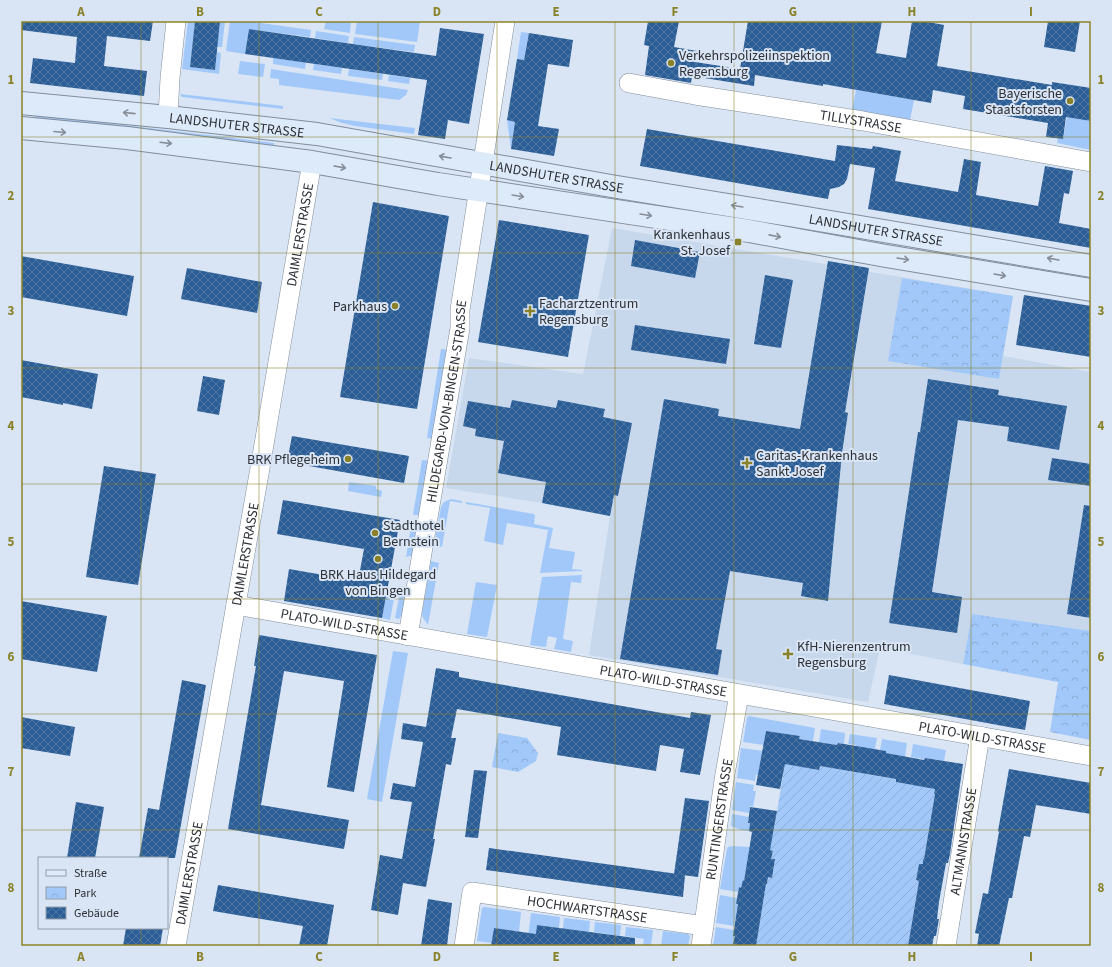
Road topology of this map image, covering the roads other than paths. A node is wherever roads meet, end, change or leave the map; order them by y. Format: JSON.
{"nodes":[{"id":1,"x":176,"y":21,"type":"edge"},
{"id":2,"x":502,"y":21,"type":"edge"},
{"id":3,"x":629,"y":83,"type":"dead end"},
{"id":4,"x":21,"y":103,"type":"edge"},
{"id":5,"x":168,"y":117,"type":"junction"},
{"id":6,"x":21,"y":128,"type":"edge"},
{"id":7,"x":312,"y":162,"type":"junction"},
{"id":8,"x":1091,"y":162,"type":"edge"},
{"id":9,"x":483,"y":164,"type":"junction"},
{"id":10,"x":479,"y":190,"type":"junction"},
{"id":11,"x":1091,"y":266,"type":"edge"},
{"id":12,"x":1091,"y":290,"type":"edge"},
{"id":13,"x":236,"y":605,"type":"junction"},
{"id":14,"x":408,"y":636,"type":"junction"},
{"id":15,"x":739,"y":694,"type":"junction"},
{"id":16,"x":980,"y":736,"type":"junction"},
{"id":17,"x":1091,"y":756,"type":"edge"},
{"id":18,"x":704,"y":926,"type":"junction"},
{"id":19,"x":176,"y":946,"type":"edge"},
{"id":20,"x":464,"y":946,"type":"edge"},
{"id":21,"x":701,"y":946,"type":"edge"},
{"id":22,"x":946,"y":946,"type":"edge"}],
"edges":[{"from":1,"to":5,"type":"street"},
{"from":2,"to":9,"type":"street","name":"HILDEGARD-VON-BINGEN-STRASSE"},
{"from":3,"to":8,"type":"street","name":"TILLYSTRASSE"},
{"from":5,"to":4,"type":"main road","name":"LANDSHUTER STRASSE","one_way":true},
{"from":9,"to":5,"type":"main road","name":"LANDSHUTER STRASSE","one_way":true},
{"from":6,"to":7,"type":"main road","name":"LANDSHUTER STRASSE","one_way":true},
{"from":7,"to":10,"type":"main road","name":"LANDSHUTER STRASSE","one_way":true},
{"from":7,"to":13,"type":"street","name":"DAIMLERSTRASSE"},
{"from":9,"to":10,"type":"street","name":"HILDEGARD-VON-BINGEN-STRASSE"},
{"from":11,"to":9,"type":"main road","name":"LANDSHUTER STRASSE","one_way":true},
{"from":10,"to":12,"type":"main road","name":"LANDSHUTER STRASSE","one_way":true},
{"from":10,"to":14,"type":"street","name":"HILDEGARD-VON-BINGEN-STRASSE"},
{"from":13,"to":14,"type":"street","name":"PLATO-WILD-STRASSE"},
{"from":13,"to":19,"type":"street","name":"DAIMLERSTRASSE"},
{"from":14,"to":15,"type":"street","name":"PLATO-WILD-STRASSE"},
{"from":15,"to":16,"type":"street","name":"PLATO-WILD-STRASSE"},
{"from":15,"to":18,"type":"street","name":"RUNTINGERSTRASSE"},
{"from":16,"to":17,"type":"street","name":"PLATO-WILD-STRASSE"},
{"from":16,"to":22,"type":"street","name":"ALTMANNSTRASSE"},
{"from":18,"to":20,"type":"street","name":"HOCHWARTSTRASSE"},
{"from":18,"to":21,"type":"street","name":"RUNTINGERSTRASSE"}]}
